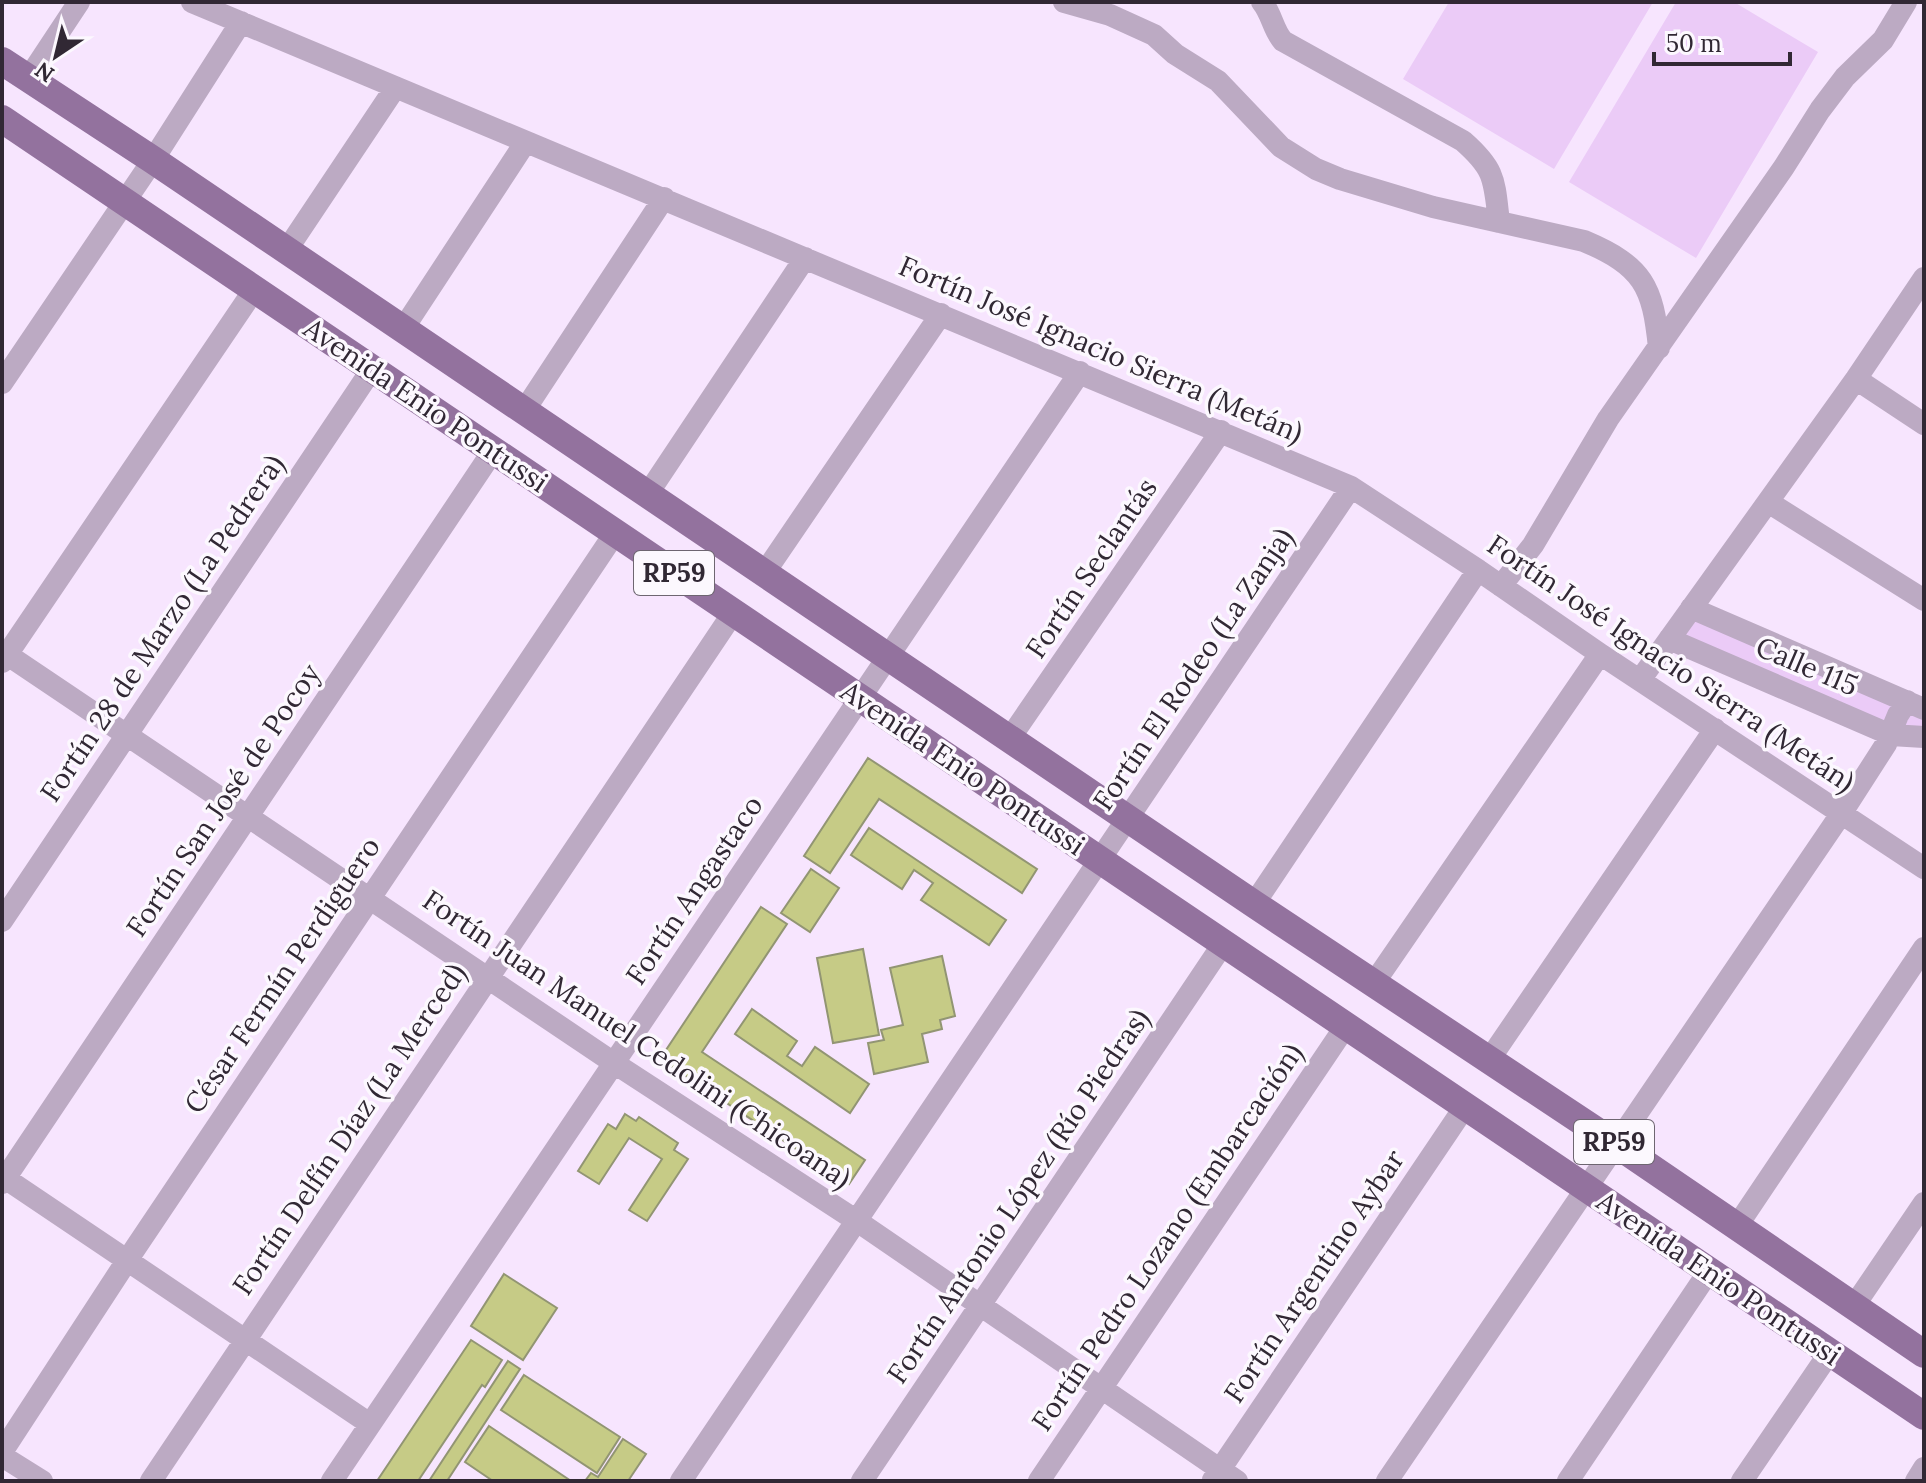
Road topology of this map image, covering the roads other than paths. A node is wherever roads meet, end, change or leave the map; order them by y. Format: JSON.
{"nodes":[{"id":1,"x":79,"y":2,"type":"edge"},
{"id":2,"x":192,"y":2,"type":"edge"},
{"id":3,"x":1064,"y":2,"type":"edge"},
{"id":4,"x":1262,"y":2,"type":"edge"},
{"id":5,"x":1906,"y":2,"type":"edge"},
{"id":6,"x":241,"y":22,"type":"junction"},
{"id":7,"x":2,"y":61,"type":"edge"},
{"id":8,"x":28,"y":79,"type":"junction"},
{"id":9,"x":395,"y":88,"type":"junction"},
{"id":10,"x":2,"y":119,"type":"edge"},
{"id":11,"x":525,"y":143,"type":"junction"},
{"id":12,"x":153,"y":160,"type":"junction"},
{"id":13,"x":664,"y":198,"type":"junction"},
{"id":14,"x":125,"y":202,"type":"junction"},
{"id":15,"x":1499,"y":222,"type":"junction"},
{"id":16,"x":286,"y":251,"type":"junction"},
{"id":17,"x":805,"y":258,"type":"junction"},
{"id":18,"x":1924,"y":278,"type":"edge"},
{"id":19,"x":254,"y":290,"type":"junction"},
{"id":20,"x":941,"y":314,"type":"junction"},
{"id":21,"x":403,"y":329,"type":"junction"},
{"id":22,"x":1659,"y":348,"type":"junction"},
{"id":23,"x":372,"y":369,"type":"junction"},
{"id":24,"x":1080,"y":372,"type":"junction"},
{"id":25,"x":1856,"y":379,"type":"junction"},
{"id":26,"x":2,"y":383,"type":"edge"},
{"id":27,"x":524,"y":411,"type":"junction"},
{"id":28,"x":1924,"y":424,"type":"edge"},
{"id":29,"x":1221,"y":431,"type":"junction"},
{"id":30,"x":493,"y":451,"type":"junction"},
{"id":31,"x":1351,"y":487,"type":"junction"},
{"id":32,"x":647,"y":495,"type":"junction"},
{"id":33,"x":1768,"y":502,"type":"junction"},
{"id":34,"x":615,"y":533,"type":"junction"},
{"id":35,"x":1478,"y":570,"type":"junction"},
{"id":36,"x":765,"y":572,"type":"junction"},
{"id":37,"x":1501,"y":586,"type":"junction"},
{"id":38,"x":1924,"y":600,"type":"edge"},
{"id":39,"x":1691,"y":608,"type":"junction"},
{"id":40,"x":733,"y":613,"type":"junction"},
{"id":41,"x":1669,"y":639,"type":"junction"},
{"id":42,"x":1600,"y":654,"type":"junction"},
{"id":43,"x":4,"y":656,"type":"edge"},
{"id":44,"x":889,"y":656,"type":"junction"},
{"id":45,"x":1640,"y":680,"type":"junction"},
{"id":46,"x":859,"y":698,"type":"junction"},
{"id":47,"x":1915,"y":705,"type":"edge"},
{"id":48,"x":1715,"y":729,"type":"junction"},
{"id":49,"x":127,"y":734,"type":"junction"},
{"id":50,"x":1891,"y":735,"type":"junction"},
{"id":51,"x":1924,"y":737,"type":"edge"},
{"id":52,"x":1010,"y":738,"type":"junction"},
{"id":53,"x":1841,"y":814,"type":"junction"},
{"id":54,"x":248,"y":816,"type":"junction"},
{"id":55,"x":1128,"y":818,"type":"junction"},
{"id":56,"x":1100,"y":861,"type":"junction"},
{"id":57,"x":1924,"y":868,"type":"edge"},
{"id":58,"x":370,"y":897,"type":"junction"},
{"id":59,"x":1254,"y":904,"type":"junction"},
{"id":60,"x":2,"y":921,"type":"edge"},
{"id":61,"x":1223,"y":944,"type":"junction"},
{"id":62,"x":1924,"y":948,"type":"edge"},
{"id":63,"x":487,"y":977,"type":"junction"},
{"id":64,"x":1374,"y":983,"type":"junction"},
{"id":65,"x":1345,"y":1027,"type":"junction"},
{"id":66,"x":1489,"y":1060,"type":"junction"},
{"id":67,"x":614,"y":1063,"type":"junction"},
{"id":68,"x":1466,"y":1105,"type":"junction"},
{"id":69,"x":1616,"y":1144,"type":"junction"},
{"id":70,"x":3,"y":1179,"type":"edge"},
{"id":71,"x":1585,"y":1188,"type":"junction"},
{"id":72,"x":1924,"y":1203,"type":"edge"},
{"id":73,"x":857,"y":1221,"type":"junction"},
{"id":74,"x":1737,"y":1226,"type":"junction"},
{"id":75,"x":126,"y":1262,"type":"junction"},
{"id":76,"x":1709,"y":1271,"type":"junction"},
{"id":77,"x":980,"y":1306,"type":"junction"},
{"id":78,"x":1854,"y":1306,"type":"junction"},
{"id":79,"x":243,"y":1340,"type":"junction"},
{"id":80,"x":1830,"y":1352,"type":"junction"},
{"id":81,"x":1924,"y":1354,"type":"edge"},
{"id":82,"x":1101,"y":1389,"type":"junction"},
{"id":83,"x":1924,"y":1416,"type":"edge"},
{"id":84,"x":370,"y":1424,"type":"junction"},
{"id":85,"x":2,"y":1454,"type":"edge"},
{"id":86,"x":1924,"y":1468,"type":"edge"},
{"id":87,"x":1223,"y":1477,"type":"edge"},
{"id":88,"x":42,"y":1481,"type":"edge"},
{"id":89,"x":151,"y":1481,"type":"edge"},
{"id":90,"x":332,"y":1481,"type":"edge"},
{"id":91,"x":681,"y":1481,"type":"edge"},
{"id":92,"x":862,"y":1481,"type":"edge"},
{"id":93,"x":1039,"y":1481,"type":"edge"},
{"id":94,"x":1387,"y":1481,"type":"edge"},
{"id":95,"x":1568,"y":1481,"type":"edge"},
{"id":96,"x":1742,"y":1481,"type":"edge"},
{"id":97,"x":1916,"y":1481,"type":"edge"}],
"edges":[{"from":1,"to":8,"type":"street"},
{"from":2,"to":6,"type":"street","name":"Fortín José Ignacio Sierra (Metán)"},
{"from":3,"to":15,"type":"street"},
{"from":4,"to":15,"type":"street"},
{"from":5,"to":22,"type":"street"},
{"from":6,"to":9,"type":"street","name":"Fortín José Ignacio Sierra (Metán)"},
{"from":6,"to":12,"type":"street"},
{"from":7,"to":8,"type":"main road","name":"Avenida Enio Pontussi","number":"RP59"},
{"from":8,"to":12,"type":"main road","name":"Avenida Enio Pontussi","number":"RP59"},
{"from":9,"to":11,"type":"street","name":"Fortín José Ignacio Sierra (Metán)"},
{"from":9,"to":16,"type":"street"},
{"from":10,"to":14,"type":"main road","name":"Avenida Enio Pontussi","number":"RP59"},
{"from":11,"to":13,"type":"street","name":"Fortín José Ignacio Sierra (Metán)"},
{"from":11,"to":21,"type":"street"},
{"from":12,"to":14,"type":"street"},
{"from":12,"to":16,"type":"main road","name":"Avenida Enio Pontussi","number":"RP59"},
{"from":13,"to":17,"type":"street","name":"Fortín José Ignacio Sierra (Metán)"},
{"from":13,"to":27,"type":"street"},
{"from":14,"to":19,"type":"main road","name":"Avenida Enio Pontussi","number":"RP59"},
{"from":14,"to":26,"type":"street"},
{"from":15,"to":22,"type":"street"},
{"from":16,"to":21,"type":"main road","name":"Avenida Enio Pontussi","number":"RP59"},
{"from":17,"to":20,"type":"street","name":"Fortín José Ignacio Sierra (Metán)"},
{"from":17,"to":32,"type":"street"},
{"from":18,"to":25,"type":"street"},
{"from":19,"to":23,"type":"main road","name":"Avenida Enio Pontussi","number":"RP59"},
{"from":19,"to":43,"type":"street"},
{"from":20,"to":24,"type":"street","name":"Fortín José Ignacio Sierra (Metán)"},
{"from":20,"to":36,"type":"street"},
{"from":21,"to":27,"type":"main road","name":"Avenida Enio Pontussi","number":"RP59"},
{"from":22,"to":37,"type":"street"},
{"from":23,"to":30,"type":"main road","name":"Avenida Enio Pontussi","number":"RP59"},
{"from":23,"to":49,"type":"street","name":"Fortín 28 de Marzo (La Pedrera)"},
{"from":24,"to":29,"type":"street","name":"Fortín José Ignacio Sierra (Metán)"},
{"from":24,"to":44,"type":"street","name":"Fortín Angastaco"},
{"from":25,"to":28,"type":"street"},
{"from":25,"to":33,"type":"street"},
{"from":27,"to":32,"type":"main road","name":"Avenida Enio Pontussi","number":"RP59"},
{"from":29,"to":31,"type":"street","name":"Fortín José Ignacio Sierra (Metán)"},
{"from":29,"to":52,"type":"street","name":"Fortín Seclantás"},
{"from":30,"to":34,"type":"main road","name":"Avenida Enio Pontussi","number":"RP59"},
{"from":30,"to":54,"type":"street","name":"Fortín San José de Pocoy"},
{"from":31,"to":35,"type":"street","name":"Fortín José Ignacio Sierra (Metán)"},
{"from":31,"to":55,"type":"street","name":"Fortín El Rodeo (La Zanja)"},
{"from":32,"to":36,"type":"main road","name":"Avenida Enio Pontussi","number":"RP59"},
{"from":33,"to":38,"type":"street"},
{"from":33,"to":39,"type":"street"},
{"from":34,"to":40,"type":"main road","name":"Avenida Enio Pontussi","number":"RP59"},
{"from":34,"to":58,"type":"street","name":"César Fermín Perdiguero"},
{"from":35,"to":37,"type":"street","name":"Fortín José Ignacio Sierra (Metán)"},
{"from":35,"to":59,"type":"street"},
{"from":36,"to":44,"type":"main road","name":"Avenida Enio Pontussi","number":"RP59"},
{"from":37,"to":42,"type":"street","name":"Fortín José Ignacio Sierra (Metán)"},
{"from":39,"to":41,"type":"street"},
{"from":39,"to":47,"type":"street"},
{"from":40,"to":46,"type":"main road","name":"Avenida Enio Pontussi","number":"RP59"},
{"from":40,"to":63,"type":"street","name":"Fortín Delfín Díaz (La Merced)"},
{"from":41,"to":45,"type":"street"},
{"from":41,"to":50,"type":"street","name":"Calle 115"},
{"from":42,"to":45,"type":"street","name":"Fortín José Ignacio Sierra (Metán)"},
{"from":42,"to":64,"type":"street"},
{"from":43,"to":49,"type":"street","name":"Fortín Juan Manuel Cedolini (Chicoana)"},
{"from":44,"to":46,"type":"street","name":"Fortín Angastaco"},
{"from":44,"to":52,"type":"main road","name":"Avenida Enio Pontussi","number":"RP59"},
{"from":45,"to":48,"type":"street","name":"Fortín José Ignacio Sierra (Metán)"},
{"from":46,"to":56,"type":"main road","name":"Avenida Enio Pontussi","number":"RP59"},
{"from":46,"to":67,"type":"street","name":"Fortín Angastaco"},
{"from":47,"to":50,"type":"street"},
{"from":48,"to":53,"type":"street","name":"Fortín José Ignacio Sierra (Metán)"},
{"from":48,"to":66,"type":"street"},
{"from":49,"to":54,"type":"street","name":"Fortín Juan Manuel Cedolini (Chicoana)"},
{"from":49,"to":60,"type":"street","name":"Fortín 28 de Marzo (La Pedrera)"},
{"from":50,"to":51,"type":"street","name":"Calle 115"},
{"from":50,"to":53,"type":"street"},
{"from":52,"to":55,"type":"main road","name":"Avenida Enio Pontussi","number":"RP59"},
{"from":53,"to":57,"type":"street","name":"Fortín José Ignacio Sierra (Metán)"},
{"from":53,"to":69,"type":"street"},
{"from":54,"to":58,"type":"street","name":"Fortín Juan Manuel Cedolini (Chicoana)"},
{"from":54,"to":70,"type":"street","name":"Fortín San José de Pocoy"},
{"from":55,"to":56,"type":"street","name":"Fortín El Rodeo (La Zanja)"},
{"from":55,"to":59,"type":"main road","name":"Avenida Enio Pontussi","number":"RP59"},
{"from":56,"to":61,"type":"main road","name":"Avenida Enio Pontussi","number":"RP59"},
{"from":56,"to":73,"type":"street","name":"Fortín El Rodeo (La Zanja)"},
{"from":58,"to":63,"type":"street","name":"Fortín Juan Manuel Cedolini (Chicoana)"},
{"from":58,"to":75,"type":"street","name":"César Fermín Perdiguero"},
{"from":59,"to":64,"type":"main road","name":"Avenida Enio Pontussi","number":"RP59"},
{"from":61,"to":65,"type":"main road","name":"Avenida Enio Pontussi","number":"RP59"},
{"from":61,"to":77,"type":"street","name":"Fortín Antonio López (Río Piedras)"},
{"from":62,"to":74,"type":"street"},
{"from":63,"to":67,"type":"street","name":"Fortín Juan Manuel Cedolini (Chicoana)"},
{"from":63,"to":79,"type":"street","name":"Fortín Delfín Díaz (La Merced)"},
{"from":64,"to":66,"type":"main road","name":"Avenida Enio Pontussi","number":"RP59"},
{"from":65,"to":68,"type":"main road","name":"Avenida Enio Pontussi","number":"RP59"},
{"from":65,"to":82,"type":"street","name":"Fortín Pedro Lozano (Embarcación)"},
{"from":66,"to":69,"type":"main road","name":"Avenida Enio Pontussi","number":"RP59"},
{"from":67,"to":73,"type":"street","name":"Fortín Juan Manuel Cedolini (Chicoana)"},
{"from":67,"to":84,"type":"street","name":"Fortín Angastaco"},
{"from":68,"to":71,"type":"main road","name":"Avenida Enio Pontussi","number":"RP59"},
{"from":68,"to":87,"type":"street","name":"Fortín Argentino Aybar"},
{"from":69,"to":71,"type":"street"},
{"from":69,"to":74,"type":"main road","name":"Avenida Enio Pontussi","number":"RP59"},
{"from":70,"to":75,"type":"street"},
{"from":71,"to":76,"type":"main road","name":"Avenida Enio Pontussi","number":"RP59"},
{"from":71,"to":94,"type":"street"},
{"from":72,"to":78,"type":"street"},
{"from":73,"to":77,"type":"street","name":"Fortín Juan Manuel Cedolini (Chicoana)"},
{"from":73,"to":91,"type":"street","name":"Fortín El Rodeo (La Zanja)"},
{"from":74,"to":78,"type":"main road","name":"Avenida Enio Pontussi","number":"RP59"},
{"from":75,"to":79,"type":"street"},
{"from":75,"to":85,"type":"street","name":"César Fermín Perdiguero"},
{"from":76,"to":80,"type":"main road","name":"Avenida Enio Pontussi","number":"RP59"},
{"from":76,"to":95,"type":"street"},
{"from":77,"to":82,"type":"street","name":"Fortín Juan Manuel Cedolini (Chicoana)"},
{"from":77,"to":92,"type":"street","name":"Fortín Antonio López (Río Piedras)"},
{"from":78,"to":81,"type":"main road","name":"Avenida Enio Pontussi","number":"RP59"},
{"from":79,"to":84,"type":"street"},
{"from":79,"to":89,"type":"street","name":"Fortín Delfín Díaz (La Merced)"},
{"from":80,"to":83,"type":"main road","name":"Avenida Enio Pontussi","number":"RP59"},
{"from":80,"to":96,"type":"street"},
{"from":82,"to":87,"type":"street","name":"Fortín Juan Manuel Cedolini (Chicoana)"},
{"from":82,"to":93,"type":"street","name":"Fortín Pedro Lozano (Embarcación)"},
{"from":84,"to":90,"type":"street","name":"Fortín Angastaco"},
{"from":85,"to":88,"type":"street"},
{"from":86,"to":97,"type":"street"}]}
